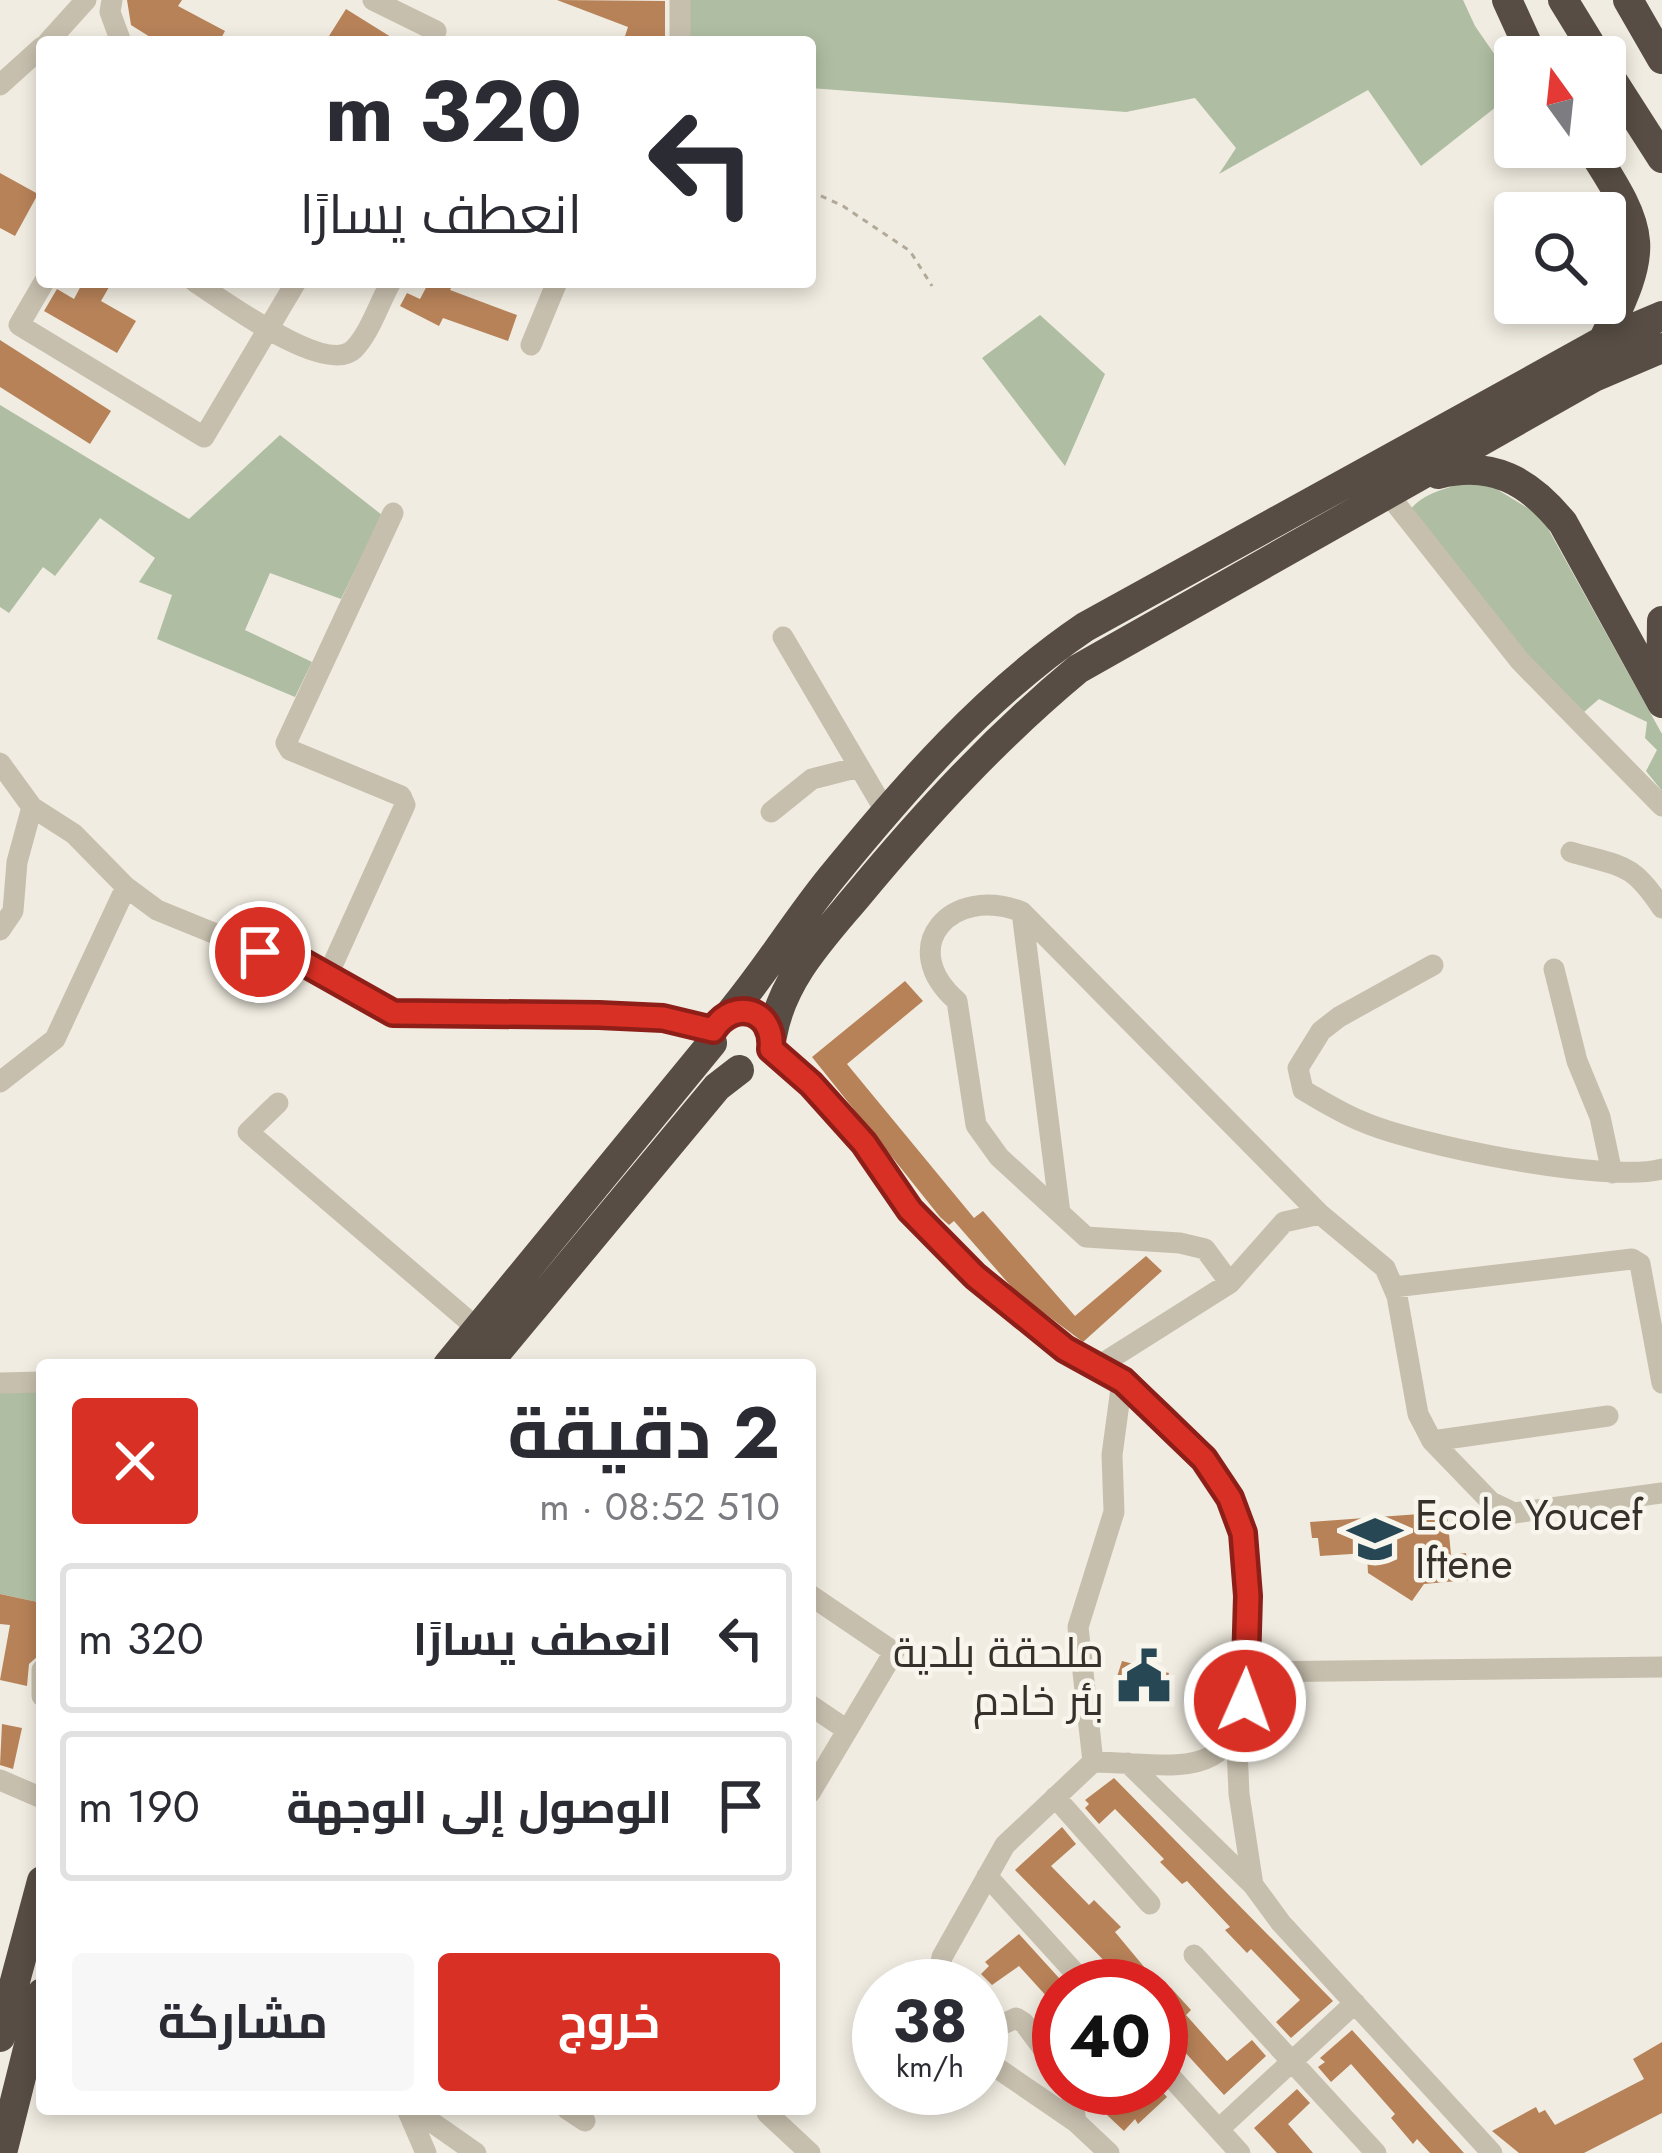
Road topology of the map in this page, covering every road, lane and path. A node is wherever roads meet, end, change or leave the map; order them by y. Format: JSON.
{"nodes":[{"id":1,"x":86,"y":0,"type":"edge"},
{"id":2,"x":112,"y":0,"type":"edge"},
{"id":3,"x":373,"y":0,"type":"edge"},
{"id":4,"x":680,"y":0,"type":"edge"},
{"id":5,"x":1507,"y":0,"type":"edge"},
{"id":6,"x":1563,"y":0,"type":"edge"},
{"id":7,"x":1628,"y":0,"type":"edge"},
{"id":8,"x":53,"y":36,"type":"edge"},
{"id":9,"x":120,"y":36,"type":"edge"},
{"id":10,"x":433,"y":36,"type":"edge"},
{"id":11,"x":680,"y":36,"type":"edge"},
{"id":12,"x":1523,"y":36,"type":"edge"},
{"id":13,"x":1585,"y":36,"type":"edge"},
{"id":14,"x":36,"y":53,"type":"edge"},
{"id":15,"x":1662,"y":59,"type":"edge"},
{"id":16,"x":0,"y":86,"type":"edge"},
{"id":17,"x":1626,"y":102,"type":"edge"},
{"id":18,"x":1662,"y":158,"type":"edge"},
{"id":19,"x":1603,"y":168,"type":"edge"},
{"id":20,"x":816,"y":194,"type":"edge"},
{"id":21,"x":932,"y":286,"type":"dead end"},
{"id":22,"x":41,"y":288,"type":"edge"},
{"id":23,"x":204,"y":288,"type":"edge"},
{"id":24,"x":293,"y":288,"type":"edge"},
{"id":25,"x":388,"y":288,"type":"edge"},
{"id":26,"x":555,"y":288,"type":"edge"},
{"id":27,"x":1662,"y":293,"type":"edge"},
{"id":28,"x":1662,"y":316,"type":"edge"},
{"id":29,"x":269,"y":329,"type":"junction"},
{"id":30,"x":1603,"y":341,"type":"junction"},
{"id":31,"x":531,"y":345,"type":"dead end"},
{"id":32,"x":1662,"y":348,"type":"edge"},
{"id":33,"x":1398,"y":488,"type":"junction"},
{"id":34,"x":393,"y":513,"type":"dead end"},
{"id":35,"x":1662,"y":621,"type":"edge"},
{"id":36,"x":783,"y":637,"type":"dead end"},
{"id":37,"x":1662,"y":703,"type":"edge"},
{"id":38,"x":0,"y":763,"type":"edge"},
{"id":39,"x":859,"y":767,"type":"junction"},
{"id":40,"x":1662,"y":806,"type":"edge"},
{"id":41,"x":32,"y":807,"type":"junction"},
{"id":42,"x":771,"y":812,"type":"dead end"},
{"id":43,"x":887,"y":814,"type":"junction"},
{"id":44,"x":1570,"y":852,"type":"dead end"},
{"id":45,"x":126,"y":887,"type":"junction"},
{"id":46,"x":6,"y":908,"type":"edge"},
{"id":47,"x":1662,"y":908,"type":"edge"},
{"id":48,"x":1022,"y":912,"type":"junction"},
{"id":49,"x":0,"y":931,"type":"edge"},
{"id":50,"x":1433,"y":965,"type":"dead end"},
{"id":51,"x":1554,"y":969,"type":"dead end"},
{"id":52,"x":327,"y":977,"type":"junction"},
{"id":53,"x":719,"y":1028,"type":"junction"},
{"id":54,"x":771,"y":1042,"type":"junction"},
{"id":55,"x":739,"y":1070,"type":"junction"},
{"id":56,"x":0,"y":1082,"type":"edge"},
{"id":57,"x":278,"y":1103,"type":"dead end"},
{"id":58,"x":1662,"y":1169,"type":"edge"},
{"id":59,"x":1612,"y":1173,"type":"junction"},
{"id":60,"x":1060,"y":1213,"type":"junction"},
{"id":61,"x":1320,"y":1214,"type":"junction"},
{"id":62,"x":1230,"y":1283,"type":"junction"},
{"id":63,"x":1394,"y":1286,"type":"junction"},
{"id":64,"x":478,"y":1329,"type":"junction"},
{"id":65,"x":453,"y":1359,"type":"edge"},
{"id":66,"x":495,"y":1359,"type":"edge"},
{"id":67,"x":1097,"y":1367,"type":"junction"},
{"id":68,"x":1123,"y":1381,"type":"junction"},
{"id":69,"x":36,"y":1382,"type":"edge"},
{"id":70,"x":0,"y":1383,"type":"edge"},
{"id":71,"x":1662,"y":1383,"type":"edge"},
{"id":72,"x":1608,"y":1416,"type":"dead end"},
{"id":73,"x":1432,"y":1441,"type":"junction"},
{"id":74,"x":1662,"y":1493,"type":"edge"},
{"id":75,"x":816,"y":1599,"type":"edge"},
{"id":76,"x":1662,"y":1667,"type":"edge"},
{"id":77,"x":1245,"y":1672,"type":"junction"},
{"id":78,"x":816,"y":1709,"type":"edge"},
{"id":79,"x":1235,"y":1723,"type":"junction"},
{"id":80,"x":847,"y":1730,"type":"junction"},
{"id":81,"x":1093,"y":1762,"type":"junction"},
{"id":82,"x":1128,"y":1762,"type":"junction"},
{"id":83,"x":0,"y":1780,"type":"edge"},
{"id":84,"x":816,"y":1783,"type":"edge"},
{"id":85,"x":36,"y":1795,"type":"edge"},
{"id":86,"x":1055,"y":1797,"type":"junction"},
{"id":87,"x":987,"y":1876,"type":"junction"},
{"id":88,"x":1253,"y":1885,"type":"junction"},
{"id":89,"x":36,"y":1903,"type":"edge"},
{"id":90,"x":1150,"y":1904,"type":"dead end"},
{"id":91,"x":1194,"y":1955,"type":"dead end"},
{"id":92,"x":942,"y":1959,"type":"edge"},
{"id":93,"x":1062,"y":1959,"type":"edge"},
{"id":94,"x":1355,"y":2003,"type":"junction"},
{"id":95,"x":36,"y":2018,"type":"edge"},
{"id":96,"x":1008,"y":2022,"type":"edge"},
{"id":97,"x":1032,"y":2034,"type":"edge"},
{"id":98,"x":0,"y":2037,"type":"edge"},
{"id":99,"x":1293,"y":2061,"type":"junction"},
{"id":100,"x":1008,"y":2075,"type":"edge"},
{"id":101,"x":1188,"y":2095,"type":"edge"},
{"id":102,"x":412,"y":2115,"type":"edge"},
{"id":103,"x":419,"y":2115,"type":"edge"},
{"id":104,"x":767,"y":2115,"type":"edge"},
{"id":105,"x":1075,"y":2115,"type":"edge"},
{"id":106,"x":1076,"y":2122,"type":"junction"},
{"id":107,"x":1219,"y":2129,"type":"junction"},
{"id":108,"x":2,"y":2153,"type":"edge"},
{"id":109,"x":426,"y":2153,"type":"edge"},
{"id":110,"x":476,"y":2153,"type":"edge"},
{"id":111,"x":809,"y":2153,"type":"edge"},
{"id":112,"x":1108,"y":2153,"type":"edge"},
{"id":113,"x":1240,"y":2153,"type":"edge"},
{"id":114,"x":1376,"y":2153,"type":"edge"},
{"id":115,"x":1492,"y":2153,"type":"edge"}],
"edges":[{"from":1,"to":8,"type":"street"},
{"from":2,"to":9,"type":"street"},
{"from":3,"to":10,"type":"street"},
{"from":4,"to":11,"type":"street"},
{"from":5,"to":12,"type":"highway"},
{"from":6,"to":13,"type":"highway"},
{"from":7,"to":15,"type":"highway"},
{"from":14,"to":16,"type":"street"},
{"from":17,"to":18,"type":"highway"},
{"from":19,"to":30,"type":"highway"},
{"from":20,"to":21,"type":"path"},
{"from":22,"to":29,"type":"street"},
{"from":23,"to":29,"type":"street"},
{"from":24,"to":29,"type":"street"},
{"from":25,"to":29,"type":"street"},
{"from":26,"to":31,"type":"street"},
{"from":27,"to":30,"type":"highway"},
{"from":28,"to":30,"type":"highway"},
{"from":30,"to":43,"type":"highway"},
{"from":32,"to":33,"type":"highway"},
{"from":33,"to":37,"type":"highway"},
{"from":33,"to":40,"type":"street"},
{"from":33,"to":54,"type":"highway"},
{"from":34,"to":52,"type":"street"},
{"from":35,"to":37,"type":"highway"},
{"from":36,"to":39,"type":"street"},
{"from":38,"to":41,"type":"street"},
{"from":39,"to":42,"type":"street"},
{"from":39,"to":43,"type":"street"},
{"from":41,"to":45,"type":"street"},
{"from":41,"to":46,"type":"street"},
{"from":43,"to":53,"type":"highway"},
{"from":44,"to":47,"type":"street"},
{"from":45,"to":52,"type":"street"},
{"from":45,"to":56,"type":"street"},
{"from":46,"to":49,"type":"street"},
{"from":48,"to":60,"type":"street"},
{"from":48,"to":60,"type":"street"},
{"from":48,"to":61,"type":"street"},
{"from":50,"to":59,"type":"street"},
{"from":51,"to":59,"type":"street"},
{"from":52,"to":53,"type":"street"},
{"from":53,"to":54,"type":"highway"},
{"from":53,"to":55,"type":"highway"},
{"from":53,"to":64,"type":"highway"},
{"from":54,"to":55,"type":"highway"},
{"from":54,"to":67,"type":"street"},
{"from":55,"to":66,"type":"highway"},
{"from":57,"to":64,"type":"street"},
{"from":58,"to":59,"type":"street"},
{"from":60,"to":62,"type":"street"},
{"from":61,"to":62,"type":"street"},
{"from":61,"to":63,"type":"street"},
{"from":62,"to":67,"type":"street"},
{"from":63,"to":71,"type":"street"},
{"from":63,"to":73,"type":"street"},
{"from":64,"to":65,"type":"highway"},
{"from":67,"to":68,"type":"street"},
{"from":68,"to":77,"type":"street"},
{"from":68,"to":81,"type":"street"},
{"from":69,"to":70,"type":"street"},
{"from":72,"to":73,"type":"street"},
{"from":73,"to":74,"type":"street"},
{"from":75,"to":80,"type":"street"},
{"from":76,"to":77,"type":"street"},
{"from":77,"to":79,"type":"street"},
{"from":78,"to":80,"type":"street"},
{"from":79,"to":82,"type":"street"},
{"from":79,"to":88,"type":"street"},
{"from":80,"to":84,"type":"street"},
{"from":81,"to":82,"type":"street"},
{"from":81,"to":86,"type":"street"},
{"from":82,"to":88,"type":"street"},
{"from":83,"to":85,"type":"street"},
{"from":86,"to":87,"type":"street"},
{"from":86,"to":90,"type":"street"},
{"from":87,"to":92,"type":"street"},
{"from":87,"to":93,"type":"street"},
{"from":88,"to":94,"type":"street"},
{"from":89,"to":98,"type":"highway"},
{"from":91,"to":99,"type":"street"},
{"from":94,"to":99,"type":"street"},
{"from":94,"to":115,"type":"street"},
{"from":95,"to":108,"type":"highway"},
{"from":96,"to":97,"type":"street"},
{"from":99,"to":107,"type":"street"},
{"from":99,"to":114,"type":"street"},
{"from":100,"to":106,"type":"street"},
{"from":101,"to":107,"type":"street"},
{"from":102,"to":109,"type":"street"},
{"from":103,"to":110,"type":"street"},
{"from":104,"to":111,"type":"street"},
{"from":105,"to":106,"type":"street"},
{"from":106,"to":112,"type":"street"},
{"from":107,"to":113,"type":"street"}]}
